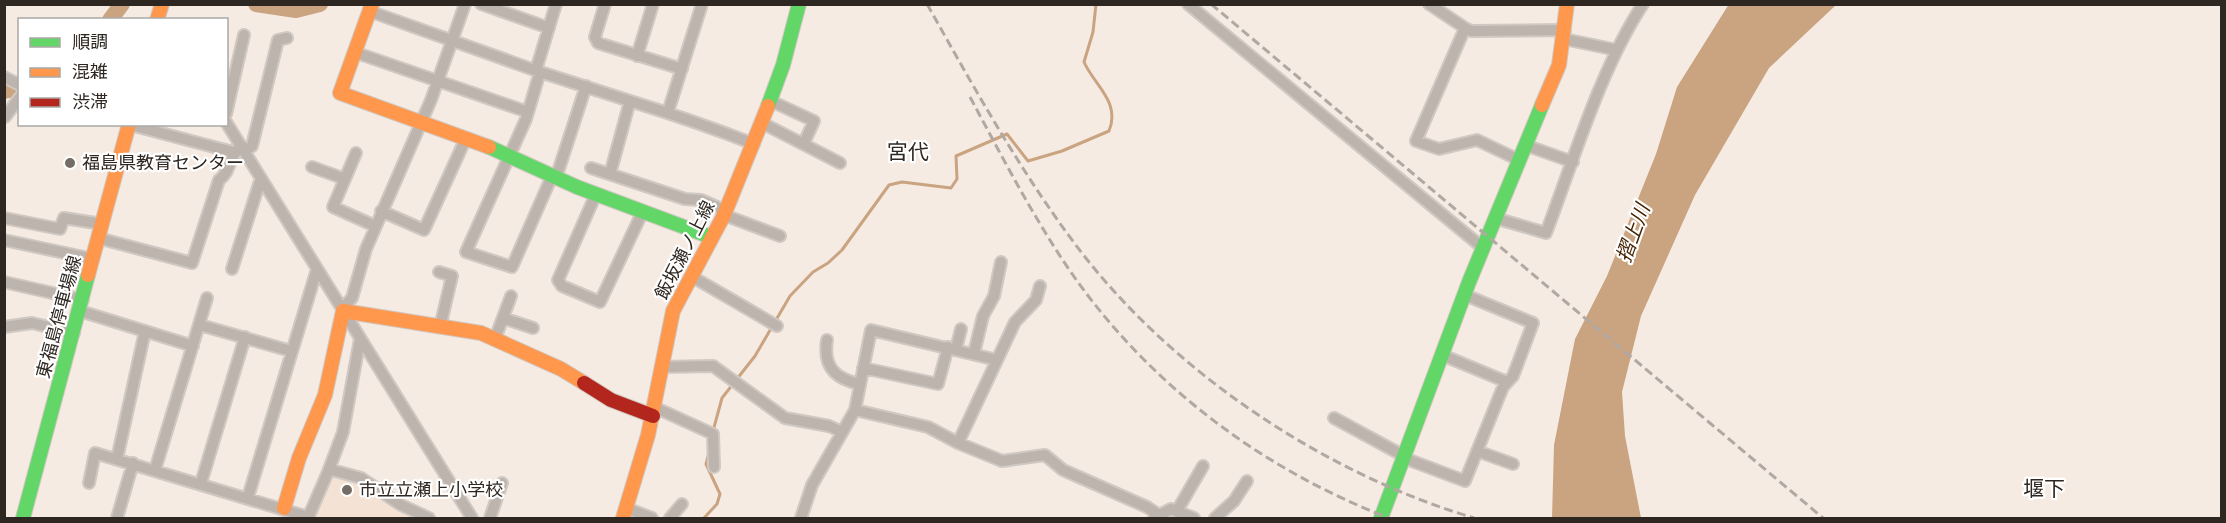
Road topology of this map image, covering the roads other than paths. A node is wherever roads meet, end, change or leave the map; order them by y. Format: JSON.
{"nodes":[{"id":1,"x":465,"y":4,"type":"edge"},
{"id":2,"x":481,"y":4,"type":"edge"},
{"id":3,"x":556,"y":4,"type":"edge"},
{"id":4,"x":605,"y":4,"type":"edge"},
{"id":5,"x":653,"y":4,"type":"edge"},
{"id":6,"x":702,"y":4,"type":"edge"},
{"id":7,"x":799,"y":4,"type":"edge"},
{"id":8,"x":1188,"y":4,"type":"edge"},
{"id":9,"x":1429,"y":4,"type":"edge"},
{"id":10,"x":1567,"y":4,"type":"edge"},
{"id":11,"x":1643,"y":4,"type":"edge"},
{"id":12,"x":371,"y":8,"type":"edge"},
{"id":13,"x":549,"y":28,"type":"junction"},
{"id":14,"x":1465,"y":28,"type":"junction"},
{"id":15,"x":1565,"y":34,"type":"junction"},
{"id":16,"x":244,"y":35,"type":"dead end"},
{"id":17,"x":287,"y":38,"type":"dead end"},
{"id":18,"x":452,"y":40,"type":"junction"},
{"id":19,"x":1617,"y":51,"type":"junction"},
{"id":20,"x":354,"y":52,"type":"junction"},
{"id":21,"x":638,"y":56,"type":"junction"},
{"id":22,"x":682,"y":69,"type":"junction"},
{"id":23,"x":538,"y":71,"type":"junction"},
{"id":24,"x":4,"y":77,"type":"edge"},
{"id":25,"x":437,"y":82,"type":"junction"},
{"id":26,"x":18,"y":84,"type":"edge"},
{"id":27,"x":586,"y":87,"type":"junction"},
{"id":28,"x":771,"y":100,"type":"junction"},
{"id":29,"x":18,"y":101,"type":"edge"},
{"id":30,"x":630,"y":101,"type":"junction"},
{"id":31,"x":228,"y":105,"type":"edge"},
{"id":32,"x":528,"y":112,"type":"junction"},
{"id":33,"x":668,"y":112,"type":"junction"},
{"id":34,"x":5,"y":117,"type":"edge"},
{"id":35,"x":420,"y":123,"type":"junction"},
{"id":36,"x":762,"y":123,"type":"junction"},
{"id":37,"x":128,"y":126,"type":"edge"},
{"id":38,"x":132,"y":126,"type":"edge"},
{"id":39,"x":228,"y":126,"type":"edge"},
{"id":40,"x":466,"y":138,"type":"junction"},
{"id":41,"x":804,"y":143,"type":"junction"},
{"id":42,"x":754,"y":144,"type":"junction"},
{"id":43,"x":1525,"y":145,"type":"junction"},
{"id":44,"x":240,"y":150,"type":"junction"},
{"id":45,"x":356,"y":153,"type":"dead end"},
{"id":46,"x":509,"y":156,"type":"junction"},
{"id":47,"x":1519,"y":160,"type":"junction"},
{"id":48,"x":1573,"y":162,"type":"junction"},
{"id":49,"x":840,"y":163,"type":"dead end"},
{"id":50,"x":312,"y":167,"type":"dead end"},
{"id":51,"x":591,"y":168,"type":"dead end"},
{"id":52,"x":610,"y":174,"type":"junction"},
{"id":53,"x":554,"y":177,"type":"junction"},
{"id":54,"x":261,"y":178,"type":"junction"},
{"id":55,"x":345,"y":179,"type":"junction"},
{"id":56,"x":596,"y":194,"type":"junction"},
{"id":57,"x":381,"y":211,"type":"junction"},
{"id":58,"x":643,"y":211,"type":"junction"},
{"id":59,"x":725,"y":213,"type":"junction"},
{"id":60,"x":4,"y":218,"type":"edge"},
{"id":61,"x":1495,"y":218,"type":"junction"},
{"id":62,"x":102,"y":224,"type":"junction"},
{"id":63,"x":375,"y":226,"type":"junction"},
{"id":64,"x":780,"y":236,"type":"dead end"},
{"id":65,"x":711,"y":237,"type":"junction"},
{"id":66,"x":98,"y":238,"type":"junction"},
{"id":67,"x":4,"y":240,"type":"edge"},
{"id":68,"x":1483,"y":248,"type":"junction"},
{"id":69,"x":93,"y":259,"type":"junction"},
{"id":70,"x":1001,"y":262,"type":"dead end"},
{"id":71,"x":232,"y":269,"type":"dead end"},
{"id":72,"x":317,"y":269,"type":"junction"},
{"id":73,"x":439,"y":272,"type":"dead end"},
{"id":74,"x":691,"y":276,"type":"junction"},
{"id":75,"x":4,"y":282,"type":"edge"},
{"id":76,"x":1040,"y":286,"type":"dead end"},
{"id":77,"x":1464,"y":295,"type":"junction"},
{"id":78,"x":511,"y":296,"type":"dead end"},
{"id":79,"x":207,"y":298,"type":"dead end"},
{"id":80,"x":81,"y":306,"type":"junction"},
{"id":81,"x":342,"y":310,"type":"junction"},
{"id":82,"x":503,"y":318,"type":"junction"},
{"id":83,"x":200,"y":324,"type":"junction"},
{"id":84,"x":777,"y":326,"type":"dead end"},
{"id":85,"x":4,"y":327,"type":"edge"},
{"id":86,"x":440,"y":327,"type":"junction"},
{"id":87,"x":533,"y":328,"type":"dead end"},
{"id":88,"x":961,"y":329,"type":"dead end"},
{"id":89,"x":145,"y":331,"type":"junction"},
{"id":90,"x":74,"y":333,"type":"junction"},
{"id":91,"x":245,"y":337,"type":"junction"},
{"id":92,"x":360,"y":339,"type":"junction"},
{"id":93,"x":495,"y":339,"type":"junction"},
{"id":94,"x":827,"y":340,"type":"dead end"},
{"id":95,"x":193,"y":346,"type":"junction"},
{"id":96,"x":952,"y":348,"type":"junction"},
{"id":97,"x":291,"y":351,"type":"junction"},
{"id":98,"x":974,"y":353,"type":"junction"},
{"id":99,"x":1442,"y":355,"type":"junction"},
{"id":100,"x":997,"y":360,"type":"junction"},
{"id":101,"x":662,"y":367,"type":"junction"},
{"id":102,"x":863,"y":368,"type":"junction"},
{"id":103,"x":1507,"y":382,"type":"junction"},
{"id":104,"x":860,"y":384,"type":"junction"},
{"id":105,"x":855,"y":410,"type":"junction"},
{"id":106,"x":653,"y":412,"type":"junction"},
{"id":107,"x":1334,"y":418,"type":"dead end"},
{"id":108,"x":843,"y":432,"type":"junction"},
{"id":109,"x":958,"y":443,"type":"junction"},
{"id":110,"x":1477,"y":451,"type":"junction"},
{"id":111,"x":1404,"y":457,"type":"junction"},
{"id":112,"x":117,"y":459,"type":"junction"},
{"id":113,"x":134,"y":463,"type":"junction"},
{"id":114,"x":1513,"y":464,"type":"dead end"},
{"id":115,"x":714,"y":466,"type":"dead end"},
{"id":116,"x":1203,"y":466,"type":"dead end"},
{"id":117,"x":155,"y":470,"type":"junction"},
{"id":118,"x":328,"y":472,"type":"junction"},
{"id":119,"x":1247,"y":481,"type":"dead end"},
{"id":120,"x":89,"y":483,"type":"dead end"},
{"id":121,"x":201,"y":483,"type":"junction"},
{"id":122,"x":502,"y":483,"type":"dead end"},
{"id":123,"x":248,"y":497,"type":"junction"},
{"id":124,"x":682,"y":504,"type":"dead end"},
{"id":125,"x":284,"y":508,"type":"junction"},
{"id":126,"x":1177,"y":511,"type":"junction"},
{"id":127,"x":624,"y":513,"type":"edge"},
{"id":128,"x":1157,"y":517,"type":"edge"},
{"id":129,"x":308,"y":518,"type":"edge"},
{"id":130,"x":22,"y":519,"type":"edge"},
{"id":131,"x":117,"y":519,"type":"edge"},
{"id":132,"x":429,"y":519,"type":"edge"},
{"id":133,"x":472,"y":519,"type":"edge"},
{"id":134,"x":490,"y":519,"type":"edge"},
{"id":135,"x":652,"y":519,"type":"edge"},
{"id":136,"x":670,"y":519,"type":"edge"},
{"id":137,"x":801,"y":519,"type":"edge"},
{"id":138,"x":1194,"y":519,"type":"edge"},
{"id":139,"x":1215,"y":519,"type":"edge"},
{"id":140,"x":1381,"y":519,"type":"edge"}],
"edges":[{"from":1,"to":18,"type":"street"},
{"from":2,"to":13,"type":"street"},
{"from":3,"to":13,"type":"street"},
{"from":4,"to":21,"type":"street"},
{"from":5,"to":21,"type":"street"},
{"from":6,"to":22,"type":"street"},
{"from":7,"to":28,"type":"street","name":"飯坂瀬ノ上線"},
{"from":8,"to":68,"type":"street"},
{"from":9,"to":14,"type":"street"},
{"from":10,"to":15,"type":"street"},
{"from":11,"to":19,"type":"street"},
{"from":12,"to":18,"type":"street"},
{"from":12,"to":20,"type":"street"},
{"from":13,"to":23,"type":"street"},
{"from":14,"to":15,"type":"street"},
{"from":14,"to":47,"type":"street"},
{"from":15,"to":19,"type":"street"},
{"from":15,"to":43,"type":"street"},
{"from":16,"to":31,"type":"street"},
{"from":17,"to":44,"type":"street"},
{"from":18,"to":23,"type":"street"},
{"from":18,"to":25,"type":"street"},
{"from":19,"to":48,"type":"street"},
{"from":20,"to":25,"type":"street"},
{"from":20,"to":35,"type":"street"},
{"from":21,"to":22,"type":"street"},
{"from":22,"to":33,"type":"street"},
{"from":23,"to":27,"type":"street"},
{"from":23,"to":32,"type":"street"},
{"from":24,"to":26,"type":"street"},
{"from":25,"to":32,"type":"street"},
{"from":25,"to":35,"type":"street"},
{"from":27,"to":30,"type":"street"},
{"from":27,"to":53,"type":"street"},
{"from":28,"to":36,"type":"street","name":"飯坂瀬ノ上線"},
{"from":28,"to":41,"type":"street"},
{"from":29,"to":34,"type":"street"},
{"from":30,"to":33,"type":"street"},
{"from":30,"to":52,"type":"street"},
{"from":32,"to":46,"type":"street"},
{"from":33,"to":42,"type":"street"},
{"from":35,"to":40,"type":"street"},
{"from":35,"to":57,"type":"street"},
{"from":36,"to":41,"type":"street"},
{"from":36,"to":42,"type":"street","name":"飯坂瀬ノ上線"},
{"from":37,"to":62,"type":"street","name":"東福島停車場線"},
{"from":38,"to":44,"type":"street"},
{"from":39,"to":44,"type":"street"},
{"from":40,"to":46,"type":"street"},
{"from":40,"to":57,"type":"street"},
{"from":41,"to":49,"type":"street"},
{"from":42,"to":59,"type":"street","name":"飯坂瀬ノ上線"},
{"from":43,"to":47,"type":"street"},
{"from":43,"to":48,"type":"street"},
{"from":44,"to":54,"type":"street"},
{"from":44,"to":66,"type":"street"},
{"from":45,"to":55,"type":"street"},
{"from":46,"to":53,"type":"street"},
{"from":46,"to":53,"type":"street"},
{"from":47,"to":61,"type":"street"},
{"from":48,"to":61,"type":"street"},
{"from":50,"to":55,"type":"street"},
{"from":51,"to":52,"type":"street"},
{"from":52,"to":59,"type":"street"},
{"from":53,"to":56,"type":"street"},
{"from":54,"to":71,"type":"street"},
{"from":54,"to":72,"type":"street"},
{"from":55,"to":63,"type":"street"},
{"from":56,"to":58,"type":"street"},
{"from":56,"to":58,"type":"street"},
{"from":57,"to":63,"type":"street"},
{"from":58,"to":65,"type":"street"},
{"from":59,"to":64,"type":"street"},
{"from":59,"to":65,"type":"street","name":"飯坂瀬ノ上線"},
{"from":60,"to":62,"type":"street"},
{"from":61,"to":68,"type":"street"},
{"from":62,"to":66,"type":"street","name":"東福島停車場線"},
{"from":63,"to":81,"type":"street"},
{"from":65,"to":74,"type":"street","name":"飯坂瀬ノ上線"},
{"from":66,"to":69,"type":"street","name":"東福島停車場線"},
{"from":67,"to":69,"type":"street"},
{"from":68,"to":77,"type":"street"},
{"from":69,"to":80,"type":"street","name":"東福島停車場線"},
{"from":70,"to":98,"type":"street"},
{"from":72,"to":81,"type":"street"},
{"from":72,"to":97,"type":"street"},
{"from":73,"to":86,"type":"street"},
{"from":74,"to":84,"type":"street"},
{"from":74,"to":101,"type":"street","name":"飯坂瀬ノ上線"},
{"from":75,"to":80,"type":"street"},
{"from":76,"to":100,"type":"street"},
{"from":77,"to":99,"type":"street"},
{"from":77,"to":103,"type":"street"},
{"from":78,"to":82,"type":"street"},
{"from":79,"to":83,"type":"street"},
{"from":80,"to":89,"type":"street"},
{"from":80,"to":90,"type":"street","name":"東福島停車場線"},
{"from":81,"to":86,"type":"street"},
{"from":81,"to":92,"type":"street"},
{"from":81,"to":125,"type":"street"},
{"from":82,"to":87,"type":"street"},
{"from":82,"to":93,"type":"street"},
{"from":83,"to":91,"type":"street"},
{"from":83,"to":95,"type":"street"},
{"from":85,"to":90,"type":"street"},
{"from":86,"to":93,"type":"street"},
{"from":88,"to":96,"type":"street"},
{"from":89,"to":95,"type":"street"},
{"from":89,"to":112,"type":"street"},
{"from":90,"to":130,"type":"street","name":"東福島停車場線"},
{"from":91,"to":97,"type":"street"},
{"from":91,"to":121,"type":"street"},
{"from":92,"to":118,"type":"street"},
{"from":92,"to":133,"type":"street"},
{"from":93,"to":106,"type":"street"},
{"from":94,"to":104,"type":"street"},
{"from":95,"to":117,"type":"street"},
{"from":96,"to":98,"type":"street"},
{"from":96,"to":102,"type":"street"},
{"from":96,"to":102,"type":"street"},
{"from":97,"to":123,"type":"street"},
{"from":98,"to":100,"type":"street"},
{"from":99,"to":103,"type":"street"},
{"from":99,"to":111,"type":"street"},
{"from":100,"to":109,"type":"street"},
{"from":101,"to":106,"type":"street","name":"飯坂瀬ノ上線"},
{"from":101,"to":108,"type":"street"},
{"from":102,"to":104,"type":"street"},
{"from":103,"to":110,"type":"street"},
{"from":104,"to":105,"type":"street"},
{"from":105,"to":108,"type":"street"},
{"from":105,"to":109,"type":"street"},
{"from":106,"to":115,"type":"street"},
{"from":106,"to":127,"type":"street","name":"飯坂瀬ノ上線"},
{"from":107,"to":111,"type":"street"},
{"from":108,"to":137,"type":"street"},
{"from":109,"to":128,"type":"street"},
{"from":110,"to":111,"type":"street"},
{"from":110,"to":114,"type":"street"},
{"from":111,"to":140,"type":"street"},
{"from":112,"to":113,"type":"street"},
{"from":112,"to":120,"type":"street"},
{"from":113,"to":117,"type":"street"},
{"from":113,"to":131,"type":"street"},
{"from":116,"to":126,"type":"street"},
{"from":117,"to":121,"type":"street"},
{"from":118,"to":129,"type":"street"},
{"from":118,"to":132,"type":"street"},
{"from":119,"to":139,"type":"street"},
{"from":121,"to":123,"type":"street"},
{"from":122,"to":134,"type":"street"},
{"from":123,"to":125,"type":"street"},
{"from":124,"to":136,"type":"street"},
{"from":125,"to":129,"type":"street"},
{"from":126,"to":128,"type":"street"},
{"from":126,"to":138,"type":"street"},
{"from":127,"to":135,"type":"street"}]}
